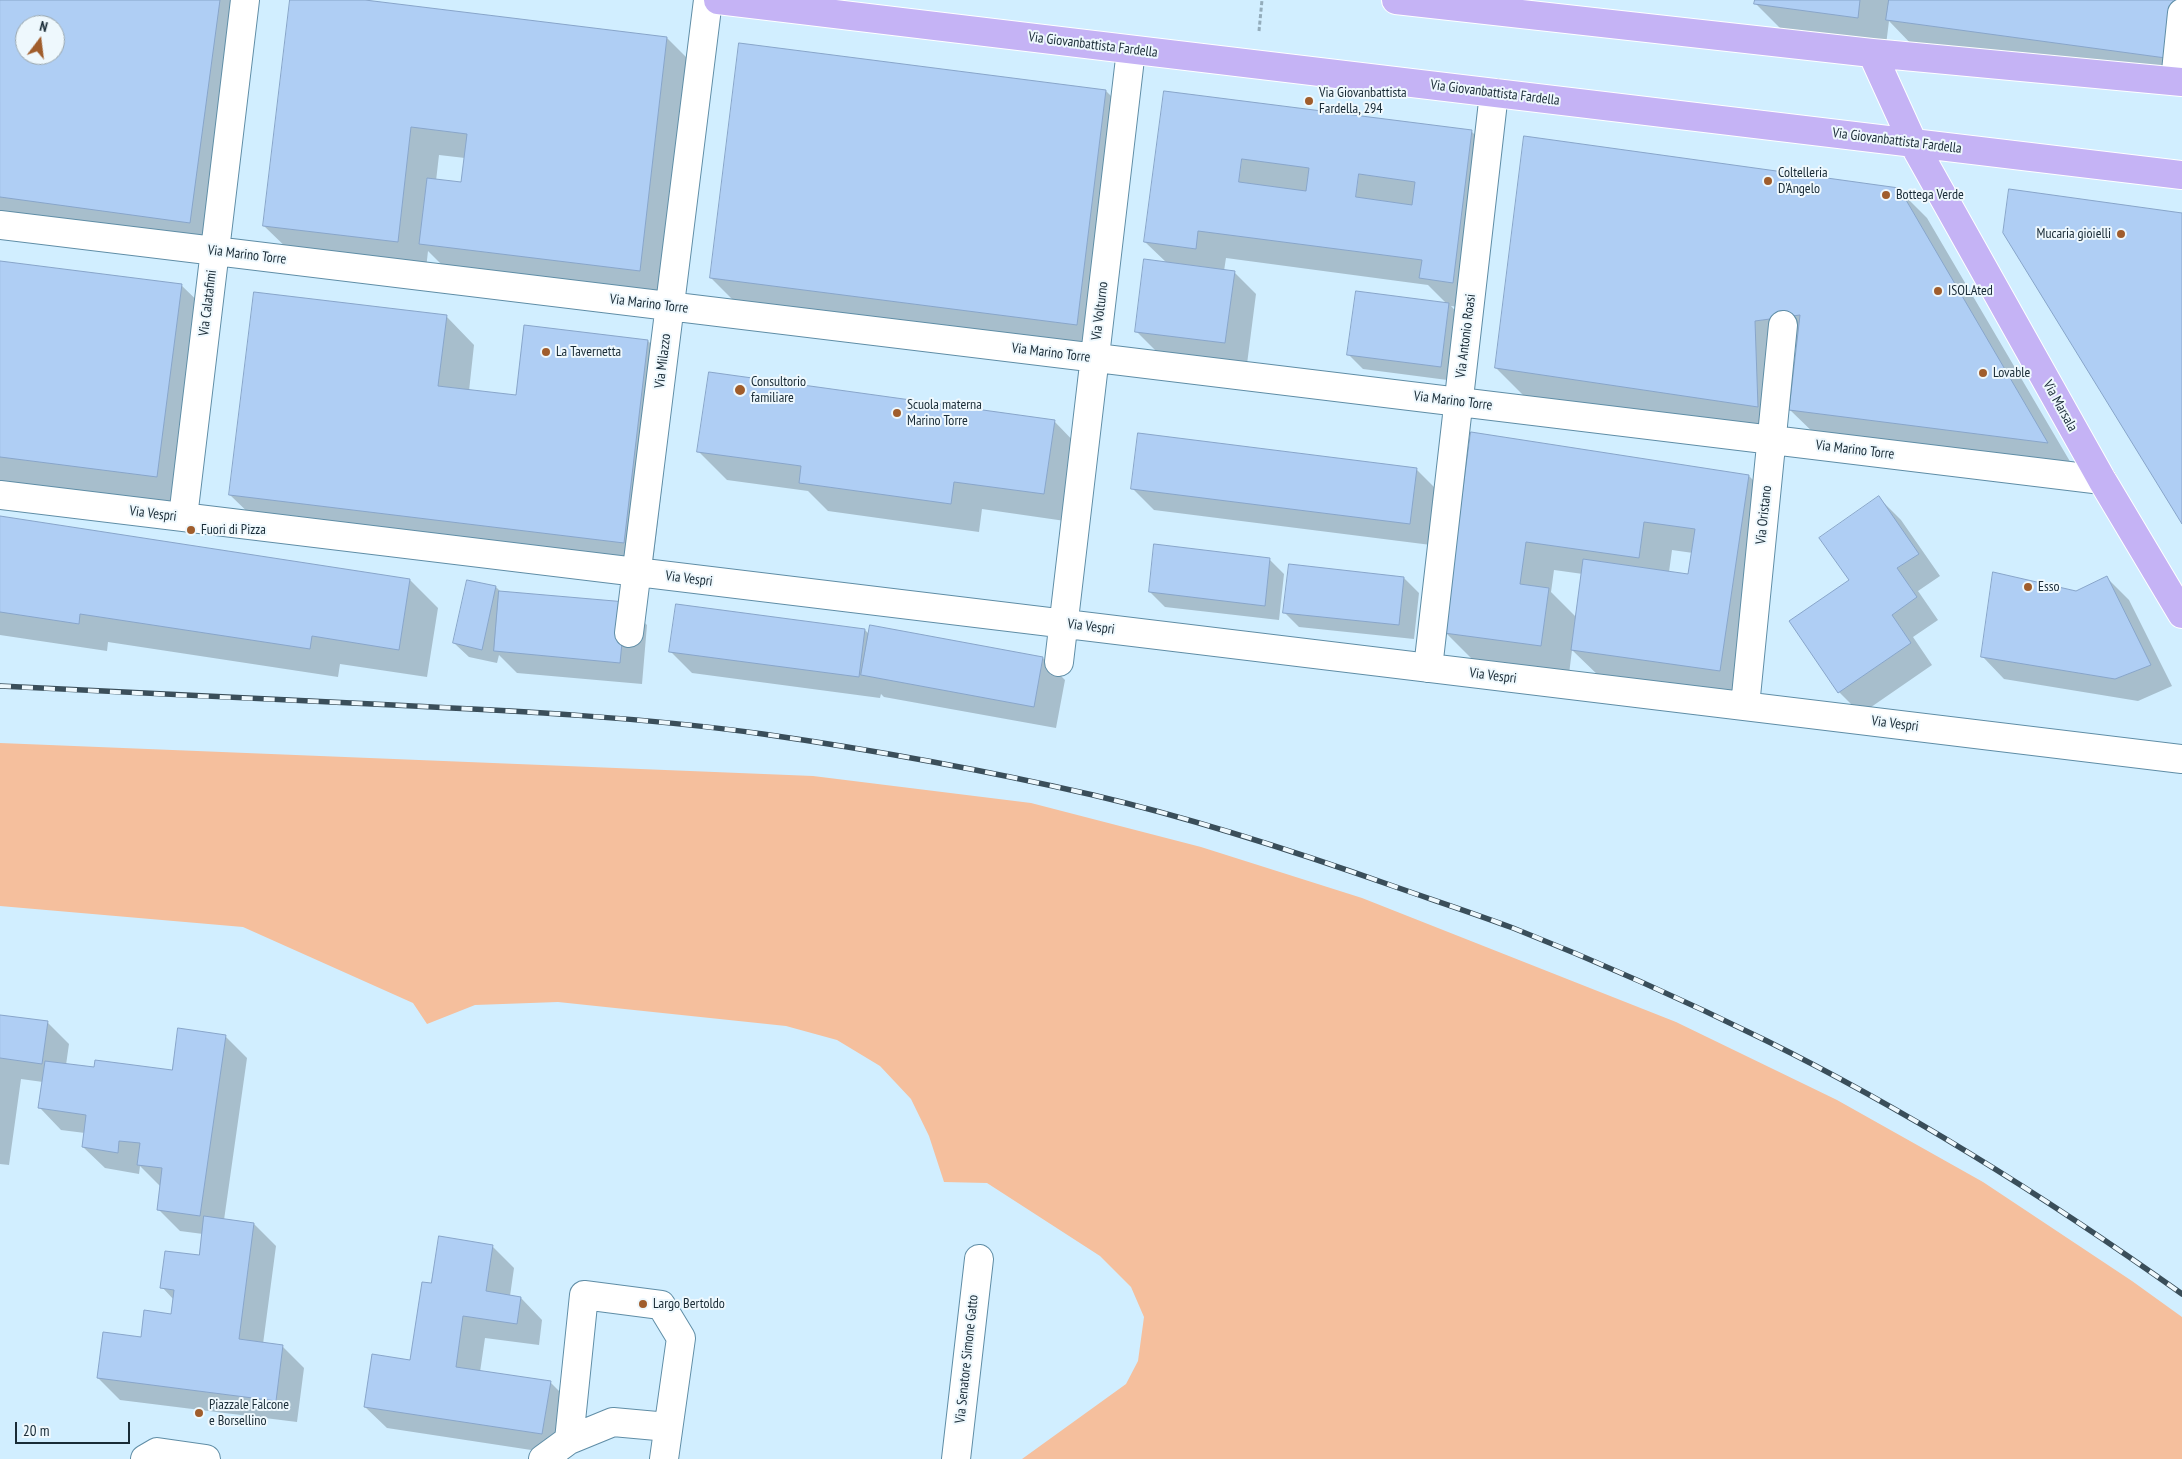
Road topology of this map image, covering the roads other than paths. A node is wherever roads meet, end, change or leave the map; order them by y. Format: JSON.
{"nodes":[{"id":1,"x":245,"y":0,"type":"edge"},
{"id":2,"x":708,"y":0,"type":"edge"},
{"id":3,"x":718,"y":0,"type":"edge"},
{"id":4,"x":1396,"y":0,"type":"edge"},
{"id":5,"x":2182,"y":13,"type":"edge"},
{"id":6,"x":1131,"y":50,"type":"junction"},
{"id":7,"x":1872,"y":52,"type":"junction"},
{"id":8,"x":2178,"y":82,"type":"edge"},
{"id":9,"x":1494,"y":93,"type":"junction"},
{"id":10,"x":1913,"y":142,"type":"junction"},
{"id":11,"x":2182,"y":175,"type":"edge"},
{"id":12,"x":0,"y":225,"type":"edge"},
{"id":13,"x":215,"y":251,"type":"junction"},
{"id":14,"x":670,"y":307,"type":"junction"},
{"id":15,"x":1783,"y":325,"type":"dead end"},
{"id":16,"x":1095,"y":358,"type":"junction"},
{"id":17,"x":1458,"y":402,"type":"junction"},
{"id":18,"x":1772,"y":440,"type":"junction"},
{"id":19,"x":2102,"y":480,"type":"junction"},
{"id":20,"x":0,"y":495,"type":"edge"},
{"id":21,"x":182,"y":517,"type":"junction"},
{"id":22,"x":636,"y":572,"type":"junction"},
{"id":23,"x":2182,"y":614,"type":"edge"},
{"id":24,"x":1063,"y":624,"type":"junction"},
{"id":25,"x":629,"y":634,"type":"dead end"},
{"id":26,"x":1059,"y":662,"type":"dead end"},
{"id":27,"x":1428,"y":668,"type":"junction"},
{"id":28,"x":1745,"y":706,"type":"junction"},
{"id":29,"x":2182,"y":759,"type":"edge"},
{"id":30,"x":978,"y":1259,"type":"dead end"},
{"id":31,"x":668,"y":1427,"type":"junction"},
{"id":32,"x":569,"y":1440,"type":"junction"},
{"id":33,"x":145,"y":1459,"type":"edge"},
{"id":34,"x":206,"y":1459,"type":"edge"},
{"id":35,"x":543,"y":1459,"type":"edge"},
{"id":36,"x":664,"y":1459,"type":"edge"},
{"id":37,"x":956,"y":1459,"type":"edge"}],
"edges":[{"from":1,"to":13,"type":"street","name":"Via Calatafimi"},
{"from":2,"to":14,"type":"street","name":"Via Milazzo"},
{"from":3,"to":6,"type":"main road","name":"Via Giovanbattista Fardella"},
{"from":4,"to":7,"type":"main road"},
{"from":5,"to":8,"type":"street"},
{"from":6,"to":9,"type":"main road","name":"Via Giovanbattista Fardella"},
{"from":6,"to":16,"type":"street","name":"Via Volturno"},
{"from":7,"to":8,"type":"main road"},
{"from":7,"to":10,"type":"main road","name":"Via Marsala"},
{"from":9,"to":10,"type":"main road","name":"Via Giovanbattista Fardella"},
{"from":9,"to":17,"type":"street","name":"Via Antonio Roasi"},
{"from":10,"to":11,"type":"main road","name":"Via Giovanbattista Fardella"},
{"from":10,"to":19,"type":"main road","name":"Via Marsala"},
{"from":12,"to":13,"type":"street","name":"Via Marino Torre"},
{"from":13,"to":14,"type":"street","name":"Via Marino Torre"},
{"from":13,"to":21,"type":"street","name":"Via Calatafimi"},
{"from":14,"to":16,"type":"street","name":"Via Marino Torre"},
{"from":14,"to":22,"type":"street","name":"Via Milazzo"},
{"from":15,"to":18,"type":"street","name":"Via Oristano"},
{"from":16,"to":17,"type":"street","name":"Via Marino Torre"},
{"from":16,"to":24,"type":"street","name":"Via Volturno"},
{"from":17,"to":18,"type":"street","name":"Via Marino Torre"},
{"from":17,"to":27,"type":"street","name":"Via Antonio Roasi"},
{"from":18,"to":19,"type":"street","name":"Via Marino Torre"},
{"from":18,"to":28,"type":"street","name":"Via Oristano"},
{"from":19,"to":23,"type":"main road","name":"Via Marsala"},
{"from":20,"to":21,"type":"street","name":"Via Vespri"},
{"from":21,"to":22,"type":"street","name":"Via Vespri"},
{"from":22,"to":24,"type":"street","name":"Via Vespri"},
{"from":22,"to":25,"type":"street","name":"Via Milazzo"},
{"from":24,"to":26,"type":"street","name":"Via Volturno"},
{"from":24,"to":27,"type":"street","name":"Via Vespri"},
{"from":27,"to":28,"type":"street","name":"Via Vespri"},
{"from":28,"to":29,"type":"street","name":"Via Vespri"},
{"from":30,"to":37,"type":"street","name":"Via Senatore Simone Gatto"},
{"from":31,"to":32,"type":"street"},
{"from":31,"to":32,"type":"street"},
{"from":31,"to":36,"type":"street"},
{"from":32,"to":35,"type":"street"},
{"from":33,"to":34,"type":"street"}]}
